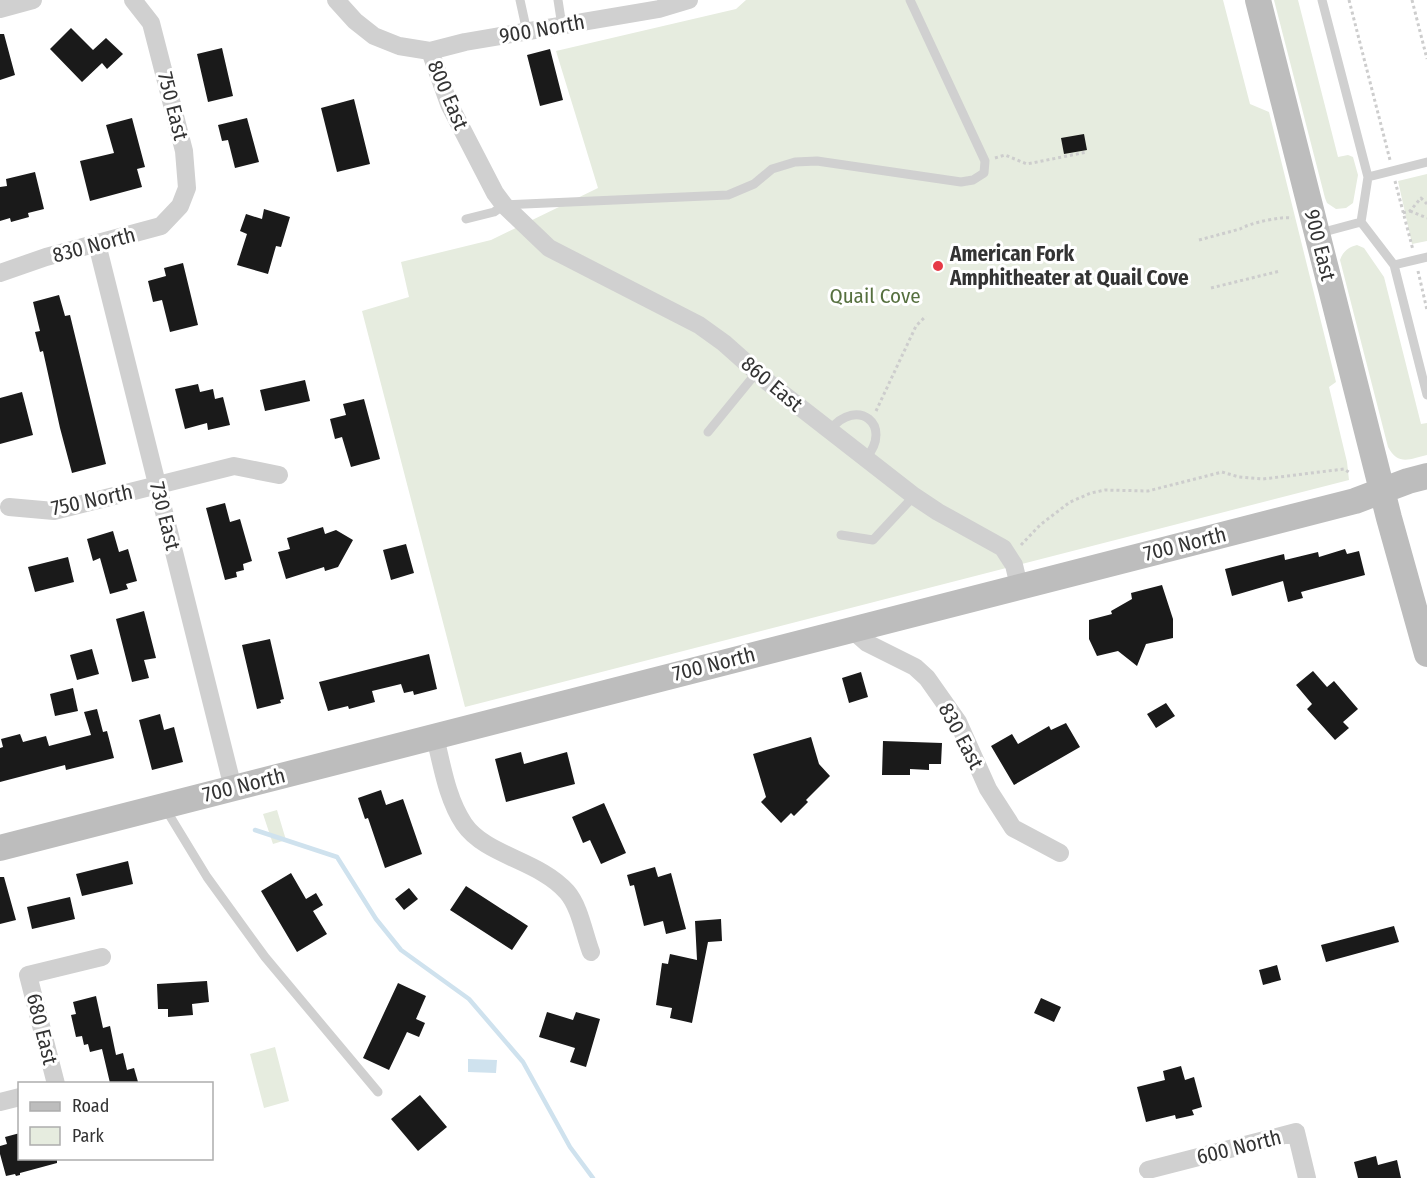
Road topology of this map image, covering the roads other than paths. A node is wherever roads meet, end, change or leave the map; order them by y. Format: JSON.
{"nodes":[{"id":1,"x":33,"y":0,"type":"edge"},
{"id":2,"x":336,"y":0,"type":"edge"},
{"id":3,"x":520,"y":0,"type":"edge"},
{"id":4,"x":558,"y":0,"type":"edge"},
{"id":5,"x":689,"y":0,"type":"edge"},
{"id":6,"x":910,"y":0,"type":"edge"},
{"id":7,"x":1258,"y":0,"type":"edge"},
{"id":8,"x":1323,"y":0,"type":"edge"},
{"id":9,"x":137,"y":4,"type":"edge"},
{"id":10,"x":0,"y":9,"type":"edge"},
{"id":11,"x":562,"y":26,"type":"junction"},
{"id":12,"x":527,"y":32,"type":"junction"},
{"id":13,"x":430,"y":51,"type":"junction"},
{"id":14,"x":1427,"y":162,"type":"edge"},
{"id":15,"x":1368,"y":177,"type":"junction"},
{"id":16,"x":504,"y":205,"type":"junction"},
{"id":17,"x":180,"y":206,"type":"joint"},
{"id":18,"x":466,"y":219,"type":"dead end"},
{"id":19,"x":1361,"y":222,"type":"junction"},
{"id":20,"x":1318,"y":234,"type":"junction"},
{"id":21,"x":97,"y":243,"type":"junction"},
{"id":22,"x":1427,"y":257,"type":"edge"},
{"id":23,"x":1394,"y":265,"type":"junction"},
{"id":24,"x":0,"y":273,"type":"edge"},
{"id":25,"x":758,"y":372,"type":"junction"},
{"id":26,"x":1427,"y":395,"type":"edge"},
{"id":27,"x":830,"y":430,"type":"junction"},
{"id":28,"x":708,"y":432,"type":"dead end"},
{"id":29,"x":866,"y":458,"type":"junction"},
{"id":30,"x":279,"y":475,"type":"dead end"},
{"id":31,"x":1427,"y":476,"type":"edge"},
{"id":32,"x":158,"y":485,"type":"junction"},
{"id":33,"x":1382,"y":491,"type":"junction"},
{"id":34,"x":914,"y":496,"type":"junction"},
{"id":35,"x":9,"y":507,"type":"dead end"},
{"id":36,"x":841,"y":535,"type":"dead end"},
{"id":37,"x":1019,"y":586,"type":"junction"},
{"id":38,"x":851,"y":629,"type":"junction"},
{"id":39,"x":1427,"y":654,"type":"edge"},
{"id":40,"x":435,"y":736,"type":"junction"},
{"id":41,"x":233,"y":788,"type":"junction"},
{"id":42,"x":164,"y":806,"type":"junction"},
{"id":43,"x":0,"y":848,"type":"edge"},
{"id":44,"x":1060,"y":853,"type":"dead end"},
{"id":45,"x":591,"y":952,"type":"dead end"},
{"id":46,"x":102,"y":957,"type":"dead end"},
{"id":47,"x":56,"y":1082,"type":"edge"},
{"id":48,"x":378,"y":1092,"type":"dead end"},
{"id":49,"x":18,"y":1098,"type":"edge"},
{"id":50,"x":0,"y":1102,"type":"edge"},
{"id":51,"x":1148,"y":1170,"type":"dead end"},
{"id":52,"x":1307,"y":1178,"type":"edge"}],
"edges":[{"from":1,"to":10,"type":"street"},
{"from":2,"to":13,"type":"street","name":"800 East"},
{"from":3,"to":12,"type":"lane"},
{"from":4,"to":11,"type":"lane"},
{"from":5,"to":11,"type":"street","name":"900 North"},
{"from":6,"to":16,"type":"lane"},
{"from":7,"to":20,"type":"street","name":"900 East"},
{"from":8,"to":15,"type":"lane"},
{"from":9,"to":17,"type":"street","name":"750 East"},
{"from":11,"to":12,"type":"street","name":"900 North"},
{"from":12,"to":13,"type":"street","name":"900 North"},
{"from":13,"to":16,"type":"street","name":"800 East"},
{"from":14,"to":15,"type":"lane"},
{"from":15,"to":19,"type":"lane"},
{"from":16,"to":18,"type":"lane"},
{"from":16,"to":25,"type":"street","name":"860 East"},
{"from":17,"to":21,"type":"street","name":"830 North"},
{"from":19,"to":20,"type":"lane"},
{"from":19,"to":23,"type":"lane"},
{"from":20,"to":33,"type":"street","name":"900 East"},
{"from":21,"to":24,"type":"street","name":"830 North"},
{"from":21,"to":32,"type":"street","name":"730 East"},
{"from":22,"to":23,"type":"lane"},
{"from":23,"to":26,"type":"lane"},
{"from":25,"to":27,"type":"street","name":"860 East"},
{"from":25,"to":28,"type":"lane"},
{"from":27,"to":29,"type":"street","name":"860 East"},
{"from":27,"to":29,"type":"lane"},
{"from":29,"to":34,"type":"street","name":"860 East"},
{"from":30,"to":32,"type":"street","name":"750 North"},
{"from":31,"to":33,"type":"street","name":"700 North"},
{"from":32,"to":35,"type":"street","name":"750 North"},
{"from":32,"to":41,"type":"street","name":"730 East"},
{"from":33,"to":37,"type":"street","name":"700 North"},
{"from":33,"to":39,"type":"street","name":"900 East"},
{"from":34,"to":36,"type":"lane"},
{"from":34,"to":37,"type":"street","name":"860 East"},
{"from":37,"to":38,"type":"street","name":"700 North"},
{"from":38,"to":40,"type":"street","name":"700 North"},
{"from":38,"to":44,"type":"street","name":"830 East"},
{"from":40,"to":41,"type":"street","name":"700 North"},
{"from":40,"to":45,"type":"street"},
{"from":41,"to":42,"type":"street","name":"700 North"},
{"from":42,"to":43,"type":"street","name":"700 North"},
{"from":42,"to":48,"type":"lane"},
{"from":46,"to":47,"type":"street","name":"680 East"},
{"from":49,"to":50,"type":"street"},
{"from":51,"to":52,"type":"street","name":"600 North"}]}
